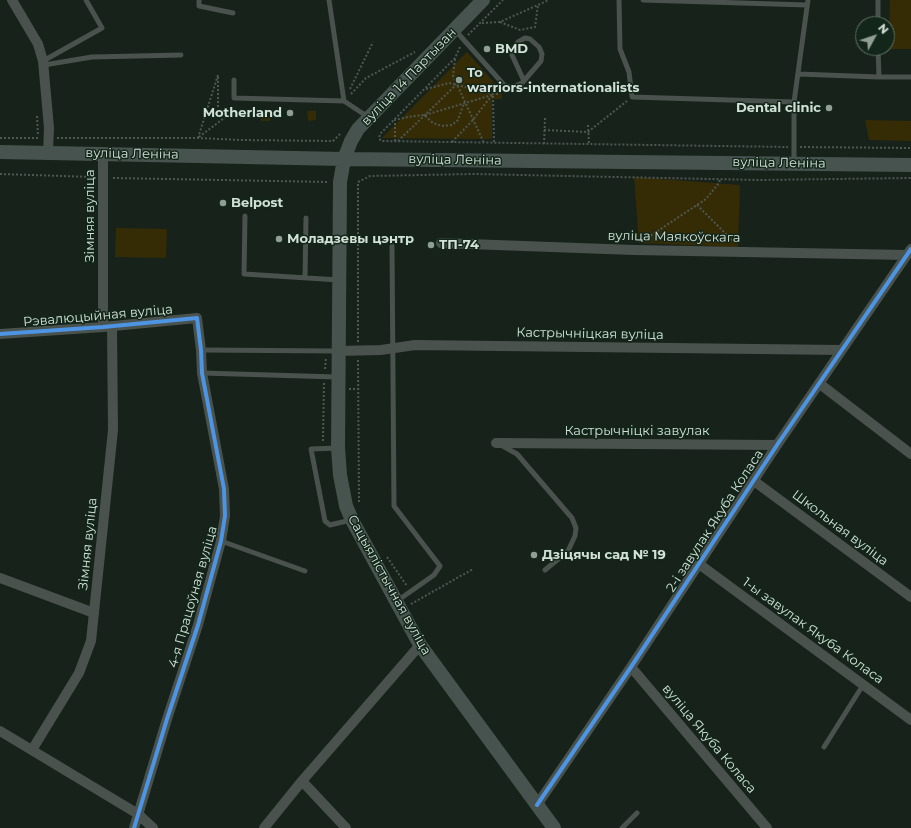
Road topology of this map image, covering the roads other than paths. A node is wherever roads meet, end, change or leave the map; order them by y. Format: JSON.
{"nodes":[{"id":1,"x":12,"y":0,"type":"edge"},
{"id":2,"x":86,"y":0,"type":"edge"},
{"id":3,"x":199,"y":0,"type":"edge"},
{"id":4,"x":329,"y":0,"type":"edge"},
{"id":5,"x":483,"y":0,"type":"edge"},
{"id":6,"x":619,"y":0,"type":"edge"},
{"id":7,"x":643,"y":0,"type":"edge"},
{"id":8,"x":878,"y":0,"type":"edge"},
{"id":9,"x":808,"y":3,"type":"edge"},
{"id":10,"x":234,"y":13,"type":"dead end"},
{"id":11,"x":878,"y":16,"type":"edge"},
{"id":12,"x":459,"y":35,"type":"junction"},
{"id":13,"x":181,"y":55,"type":"dead end"},
{"id":14,"x":878,"y":56,"type":"edge"},
{"id":15,"x":44,"y":63,"type":"junction"},
{"id":16,"x":798,"y":74,"type":"junction"},
{"id":17,"x":879,"y":77,"type":"junction"},
{"id":18,"x":911,"y":77,"type":"edge"},
{"id":19,"x":234,"y":80,"type":"dead end"},
{"id":20,"x":524,"y":81,"type":"junction"},
{"id":21,"x":344,"y":101,"type":"junction"},
{"id":22,"x":794,"y":102,"type":"junction"},
{"id":23,"x":370,"y":116,"type":"junction"},
{"id":24,"x":0,"y":152,"type":"edge"},
{"id":25,"x":48,"y":152,"type":"junction"},
{"id":26,"x":103,"y":153,"type":"junction"},
{"id":27,"x":344,"y":159,"type":"junction"},
{"id":28,"x":794,"y":163,"type":"junction"},
{"id":29,"x":911,"y":165,"type":"edge"},
{"id":30,"x":245,"y":216,"type":"dead end"},
{"id":31,"x":306,"y":218,"type":"dead end"},
{"id":32,"x":441,"y":243,"type":"dead end"},
{"id":33,"x":392,"y":246,"type":"dead end"},
{"id":34,"x":909,"y":252,"type":"edge"},
{"id":35,"x":305,"y":278,"type":"junction"},
{"id":36,"x":339,"y":280,"type":"junction"},
{"id":37,"x":197,"y":318,"type":"joint"},
{"id":38,"x":107,"y":326,"type":"junction"},
{"id":39,"x":0,"y":334,"type":"edge"},
{"id":40,"x":201,"y":350,"type":"junction"},
{"id":41,"x":393,"y":350,"type":"junction"},
{"id":42,"x":842,"y":350,"type":"junction"},
{"id":43,"x":338,"y":351,"type":"junction"},
{"id":44,"x":202,"y":373,"type":"junction"},
{"id":45,"x":339,"y":377,"type":"junction"},
{"id":46,"x":820,"y":384,"type":"junction"},
{"id":47,"x":496,"y":443,"type":"joint"},
{"id":48,"x":777,"y":445,"type":"junction"},
{"id":49,"x":338,"y":448,"type":"junction"},
{"id":50,"x":911,"y":454,"type":"edge"},
{"id":51,"x":754,"y":481,"type":"junction"},
{"id":52,"x":352,"y":520,"type":"junction"},
{"id":53,"x":221,"y":541,"type":"junction"},
{"id":54,"x":699,"y":564,"type":"junction"},
{"id":55,"x":545,"y":570,"type":"dead end"},
{"id":56,"x":306,"y":571,"type":"dead end"},
{"id":57,"x":0,"y":578,"type":"edge"},
{"id":58,"x":911,"y":597,"type":"edge"},
{"id":59,"x":396,"y":601,"type":"junction"},
{"id":60,"x":94,"y":613,"type":"junction"},
{"id":61,"x":420,"y":645,"type":"junction"},
{"id":62,"x":630,"y":668,"type":"junction"},
{"id":63,"x":863,"y":685,"type":"junction"},
{"id":64,"x":911,"y":720,"type":"edge"},
{"id":65,"x":0,"y":731,"type":"edge"},
{"id":66,"x":824,"y":747,"type":"dead end"},
{"id":67,"x":32,"y":750,"type":"junction"},
{"id":68,"x":302,"y":781,"type":"junction"},
{"id":69,"x":537,"y":805,"type":"junction"},
{"id":70,"x":637,"y":813,"type":"dead end"},
{"id":71,"x":138,"y":814,"type":"junction"},
{"id":72,"x":267,"y":827,"type":"edge"},
{"id":73,"x":134,"y":828,"type":"edge"},
{"id":74,"x":153,"y":828,"type":"edge"},
{"id":75,"x":346,"y":828,"type":"edge"},
{"id":76,"x":554,"y":828,"type":"edge"},
{"id":77,"x":622,"y":828,"type":"edge"},
{"id":78,"x":767,"y":828,"type":"edge"}],
"edges":[{"from":1,"to":15,"type":"street"},
{"from":2,"to":15,"type":"lane"},
{"from":3,"to":10,"type":"lane"},
{"from":4,"to":21,"type":"lane"},
{"from":5,"to":12,"type":"main road","name":"вуліца 14 Партызан"},
{"from":6,"to":22,"type":"lane"},
{"from":7,"to":9,"type":"lane"},
{"from":8,"to":11,"type":"lane"},
{"from":9,"to":16,"type":"lane"},
{"from":12,"to":20,"type":"lane"},
{"from":12,"to":23,"type":"main road","name":"вуліца 14 Партызан"},
{"from":13,"to":15,"type":"lane"},
{"from":14,"to":17,"type":"lane"},
{"from":15,"to":25,"type":"street"},
{"from":16,"to":17,"type":"lane"},
{"from":16,"to":22,"type":"lane"},
{"from":17,"to":18,"type":"lane"},
{"from":19,"to":21,"type":"lane"},
{"from":20,"to":20,"type":"lane"},
{"from":21,"to":23,"type":"lane"},
{"from":22,"to":28,"type":"lane"},
{"from":23,"to":27,"type":"main road","name":"вуліца 14 Партызан"},
{"from":24,"to":25,"type":"main road","name":"вуліца Леніна"},
{"from":25,"to":26,"type":"main road","name":"вуліца Леніна"},
{"from":26,"to":27,"type":"main road","name":"вуліца Леніна"},
{"from":26,"to":38,"type":"street","name":"Зімняя вуліца"},
{"from":27,"to":28,"type":"main road","name":"вуліца Леніна"},
{"from":27,"to":36,"type":"main road","name":"Сацыялістычная вуліца"},
{"from":28,"to":29,"type":"main road","name":"вуліца Леніна"},
{"from":30,"to":35,"type":"lane"},
{"from":31,"to":35,"type":"lane"},
{"from":32,"to":34,"type":"street","name":"вуліца Маякоўскага"},
{"from":33,"to":41,"type":"lane"},
{"from":34,"to":42,"type":"street","name":"2-і завулак Якуба Коласа"},
{"from":35,"to":36,"type":"lane"},
{"from":36,"to":43,"type":"main road","name":"Сацыялістычная вуліца"},
{"from":37,"to":38,"type":"street","name":"Рэвалюцыйная вуліца"},
{"from":37,"to":40,"type":"street","name":"4-я Працоўная вуліца"},
{"from":38,"to":39,"type":"street","name":"Рэвалюцыйная вуліца"},
{"from":38,"to":60,"type":"street","name":"Зімняя вуліца"},
{"from":40,"to":43,"type":"lane"},
{"from":40,"to":44,"type":"street","name":"4-я Працоўная вуліца"},
{"from":41,"to":42,"type":"street","name":"Кастрычніцкая вуліца"},
{"from":41,"to":43,"type":"street","name":"Кастрычніцкая вуліца"},
{"from":41,"to":59,"type":"lane"},
{"from":42,"to":46,"type":"street","name":"2-і завулак Якуба Коласа"},
{"from":43,"to":45,"type":"main road","name":"Сацыялістычная вуліца"},
{"from":44,"to":45,"type":"lane"},
{"from":44,"to":53,"type":"street","name":"4-я Працоўная вуліца"},
{"from":45,"to":49,"type":"main road","name":"Сацыялістычная вуліца"},
{"from":46,"to":48,"type":"street","name":"2-і завулак Якуба Коласа"},
{"from":46,"to":50,"type":"street"},
{"from":47,"to":48,"type":"street","name":"Кастрычніцкі завулак"},
{"from":47,"to":55,"type":"lane"},
{"from":48,"to":51,"type":"street","name":"2-і завулак Якуба Коласа"},
{"from":49,"to":52,"type":"main road","name":"Сацыялістычная вуліца"},
{"from":49,"to":52,"type":"lane"},
{"from":51,"to":54,"type":"street","name":"2-і завулак Якуба Коласа"},
{"from":51,"to":58,"type":"street","name":"Школьная вуліца"},
{"from":52,"to":59,"type":"main road","name":"Сацыялістычная вуліца"},
{"from":53,"to":56,"type":"lane"},
{"from":53,"to":71,"type":"street","name":"4-я Працоўная вуліца"},
{"from":54,"to":62,"type":"street","name":"2-і завулак Якуба Коласа"},
{"from":54,"to":63,"type":"street","name":"1-ы завулак Якуба Коласа"},
{"from":57,"to":60,"type":"street"},
{"from":59,"to":61,"type":"main road","name":"Сацыялістычная вуліца"},
{"from":60,"to":67,"type":"street","name":"Зімняя вуліца"},
{"from":61,"to":68,"type":"street"},
{"from":61,"to":69,"type":"main road","name":"Сацыялістычная вуліца"},
{"from":62,"to":69,"type":"street","name":"2-і завулак Якуба Коласа"},
{"from":62,"to":78,"type":"street","name":"вуліца Якуба Коласа"},
{"from":63,"to":64,"type":"street","name":"1-ы завулак Якуба Коласа"},
{"from":63,"to":66,"type":"lane"},
{"from":65,"to":67,"type":"street"},
{"from":67,"to":71,"type":"street"},
{"from":68,"to":72,"type":"street"},
{"from":68,"to":75,"type":"street"},
{"from":69,"to":76,"type":"main road","name":"Сацыялістычная вуліца"},
{"from":70,"to":77,"type":"lane"},
{"from":71,"to":73,"type":"street","name":"4-я Працоўная вуліца"},
{"from":71,"to":74,"type":"street"}]}
